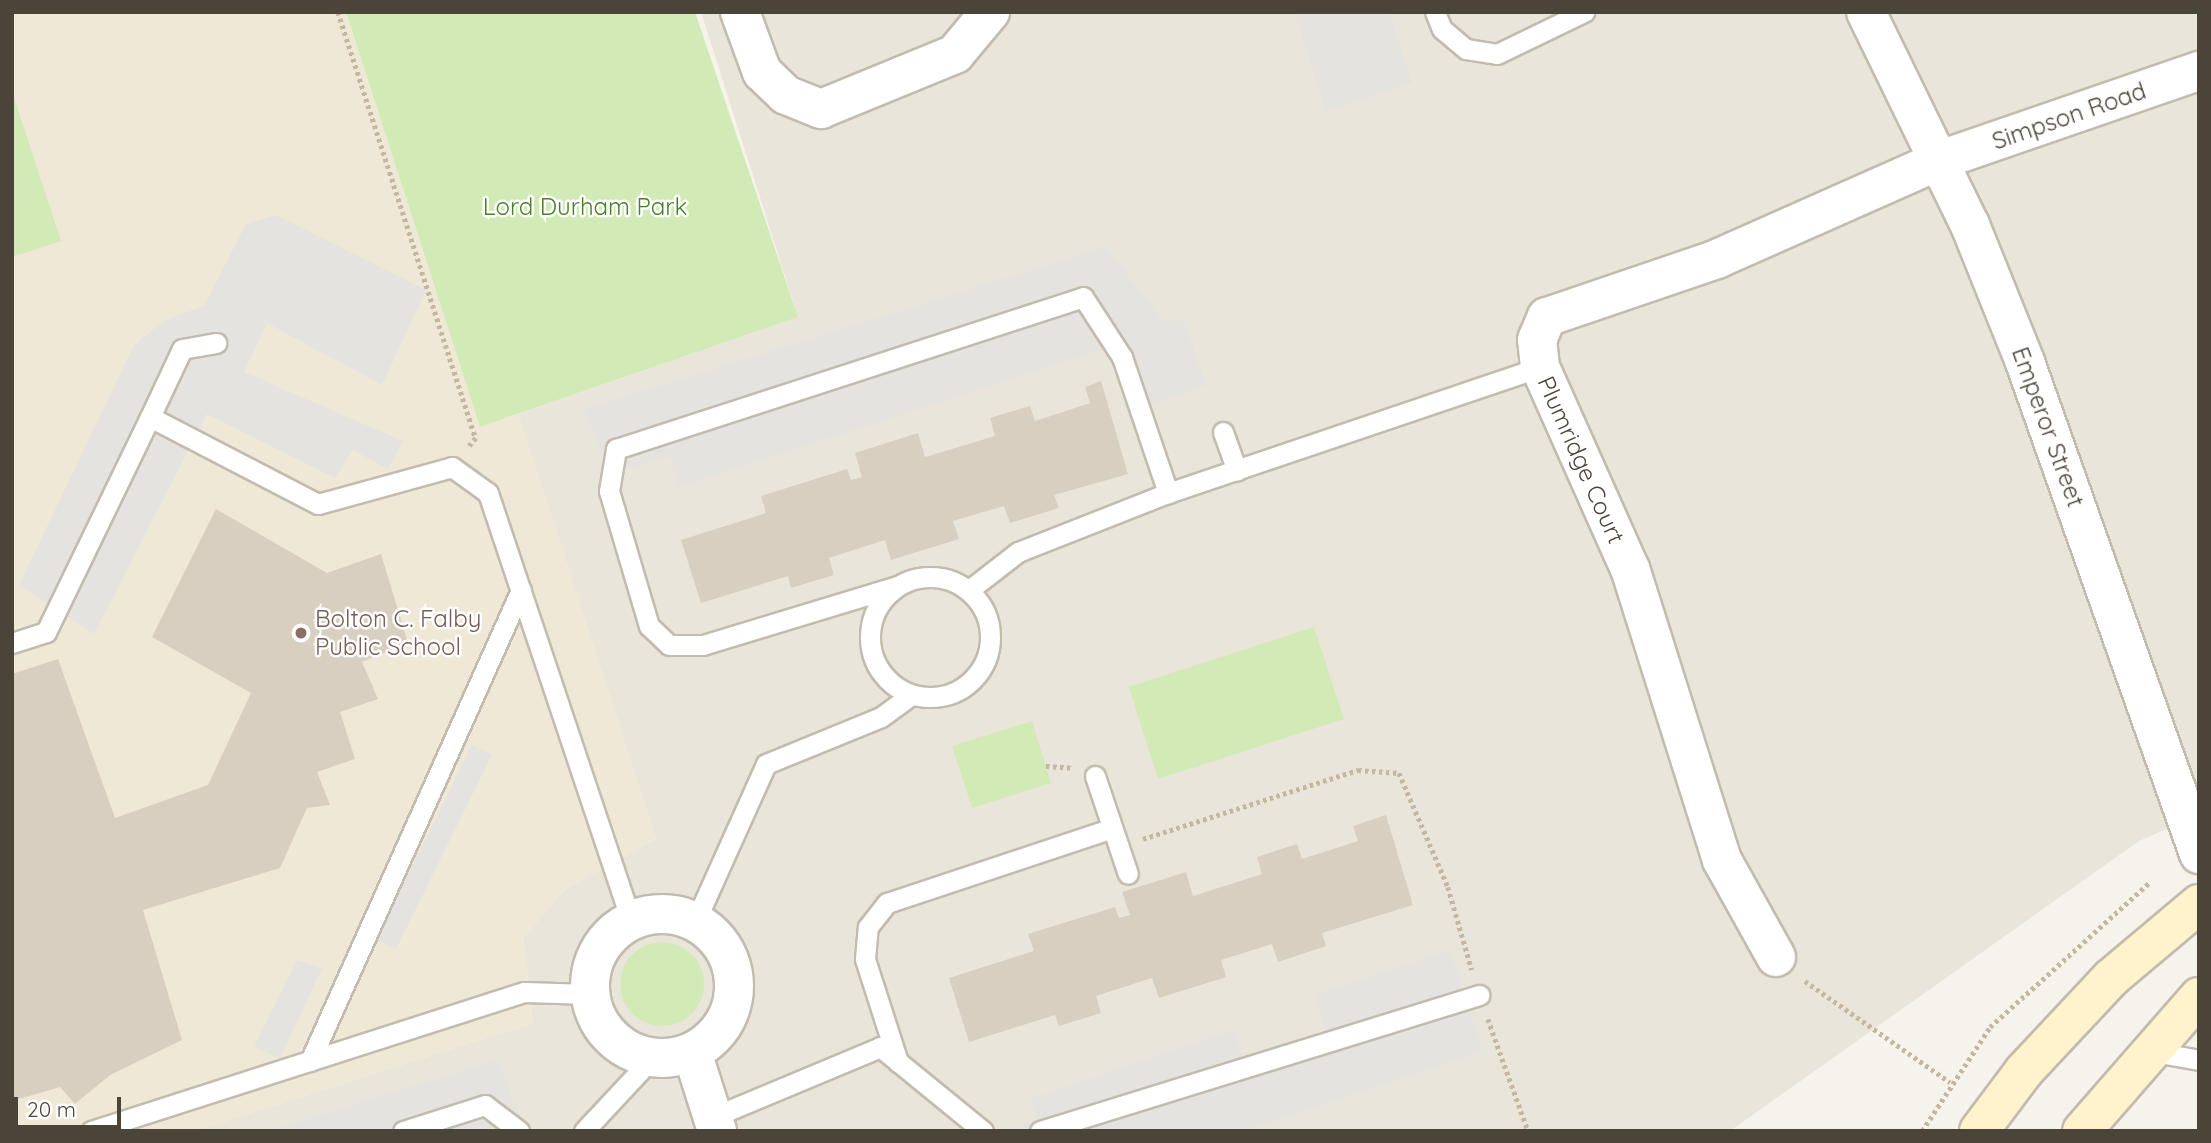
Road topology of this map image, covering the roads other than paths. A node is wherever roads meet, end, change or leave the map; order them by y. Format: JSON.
{"nodes":[{"id":1,"x":740,"y":12,"type":"edge"},
{"id":2,"x":990,"y":12,"type":"edge"},
{"id":3,"x":1435,"y":12,"type":"edge"},
{"id":4,"x":1584,"y":12,"type":"edge"},
{"id":5,"x":1866,"y":12,"type":"edge"},
{"id":6,"x":1550,"y":19,"type":"edge"},
{"id":7,"x":2199,"y":71,"type":"edge"},
{"id":8,"x":1940,"y":160,"type":"junction"},
{"id":9,"x":216,"y":343,"type":"dead end"},
{"id":10,"x":1539,"y":367,"type":"junction"},
{"id":11,"x":150,"y":417,"type":"junction"},
{"id":12,"x":1223,"y":432,"type":"dead end"},
{"id":13,"x":1237,"y":471,"type":"junction"},
{"id":14,"x":1168,"y":493,"type":"junction"},
{"id":15,"x":897,"y":586,"type":"junction"},
{"id":16,"x":521,"y":590,"type":"junction"},
{"id":17,"x":969,"y":590,"type":"junction"},
{"id":18,"x":12,"y":643,"type":"edge"},
{"id":19,"x":911,"y":695,"type":"junction"},
{"id":20,"x":1096,"y":776,"type":"dead end"},
{"id":21,"x":1112,"y":828,"type":"junction"},
{"id":22,"x":2199,"y":854,"type":"edge"},
{"id":23,"x":1128,"y":874,"type":"dead end"},
{"id":24,"x":2199,"y":904,"type":"edge"},
{"id":25,"x":631,"y":921,"type":"junction"},
{"id":26,"x":695,"y":922,"type":"junction"},
{"id":27,"x":1776,"y":957,"type":"road end"},
{"id":28,"x":591,"y":994,"type":"junction"},
{"id":29,"x":1479,"y":995,"type":"road end"},
{"id":30,"x":2199,"y":996,"type":"edge"},
{"id":31,"x":2145,"y":1051,"type":"junction"},
{"id":32,"x":692,"y":1052,"type":"junction"},
{"id":33,"x":652,"y":1058,"type":"junction"},
{"id":34,"x":2199,"y":1060,"type":"edge"},
{"id":35,"x":310,"y":1061,"type":"junction"},
{"id":36,"x":898,"y":1062,"type":"junction"},
{"id":37,"x":715,"y":1124,"type":"edge"},
{"id":38,"x":90,"y":1131,"type":"edge"},
{"id":39,"x":403,"y":1131,"type":"edge"},
{"id":40,"x":519,"y":1131,"type":"edge"},
{"id":41,"x":584,"y":1131,"type":"edge"},
{"id":42,"x":983,"y":1131,"type":"edge"},
{"id":43,"x":1040,"y":1131,"type":"edge"},
{"id":44,"x":1979,"y":1131,"type":"edge"},
{"id":45,"x":2082,"y":1131,"type":"edge"}],
"edges":[{"from":1,"to":2,"type":"street"},
{"from":3,"to":6,"type":"lane"},
{"from":4,"to":6,"type":"lane"},
{"from":5,"to":8,"type":"street","name":"Emperor Street"},
{"from":7,"to":8,"type":"street","name":"Simpson Road"},
{"from":8,"to":10,"type":"street","name":"Plumridge Court"},
{"from":8,"to":22,"type":"street","name":"Emperor Street"},
{"from":9,"to":11,"type":"lane"},
{"from":10,"to":13,"type":"lane"},
{"from":10,"to":27,"type":"street","name":"Plumridge Court"},
{"from":11,"to":16,"type":"lane"},
{"from":11,"to":18,"type":"lane"},
{"from":12,"to":13,"type":"lane"},
{"from":13,"to":14,"type":"lane"},
{"from":14,"to":15,"type":"lane"},
{"from":14,"to":17,"type":"lane"},
{"from":15,"to":17,"type":"lane"},
{"from":15,"to":19,"type":"lane"},
{"from":16,"to":25,"type":"lane"},
{"from":16,"to":35,"type":"lane"},
{"from":17,"to":19,"type":"lane"},
{"from":19,"to":26,"type":"lane"},
{"from":20,"to":21,"type":"lane"},
{"from":21,"to":23,"type":"lane"},
{"from":21,"to":36,"type":"lane"},
{"from":24,"to":44,"type":"main road"},
{"from":25,"to":26,"type":"street"},
{"from":25,"to":28,"type":"street"},
{"from":26,"to":32,"type":"street"},
{"from":28,"to":33,"type":"street"},
{"from":28,"to":35,"type":"lane"},
{"from":29,"to":43,"type":"lane"},
{"from":30,"to":31,"type":"main road"},
{"from":31,"to":34,"type":"lane"},
{"from":31,"to":45,"type":"main road"},
{"from":32,"to":33,"type":"street"},
{"from":32,"to":37,"type":"street"},
{"from":33,"to":41,"type":"lane"},
{"from":35,"to":38,"type":"lane"},
{"from":36,"to":37,"type":"lane"},
{"from":36,"to":42,"type":"lane"},
{"from":39,"to":40,"type":"lane"}]}
